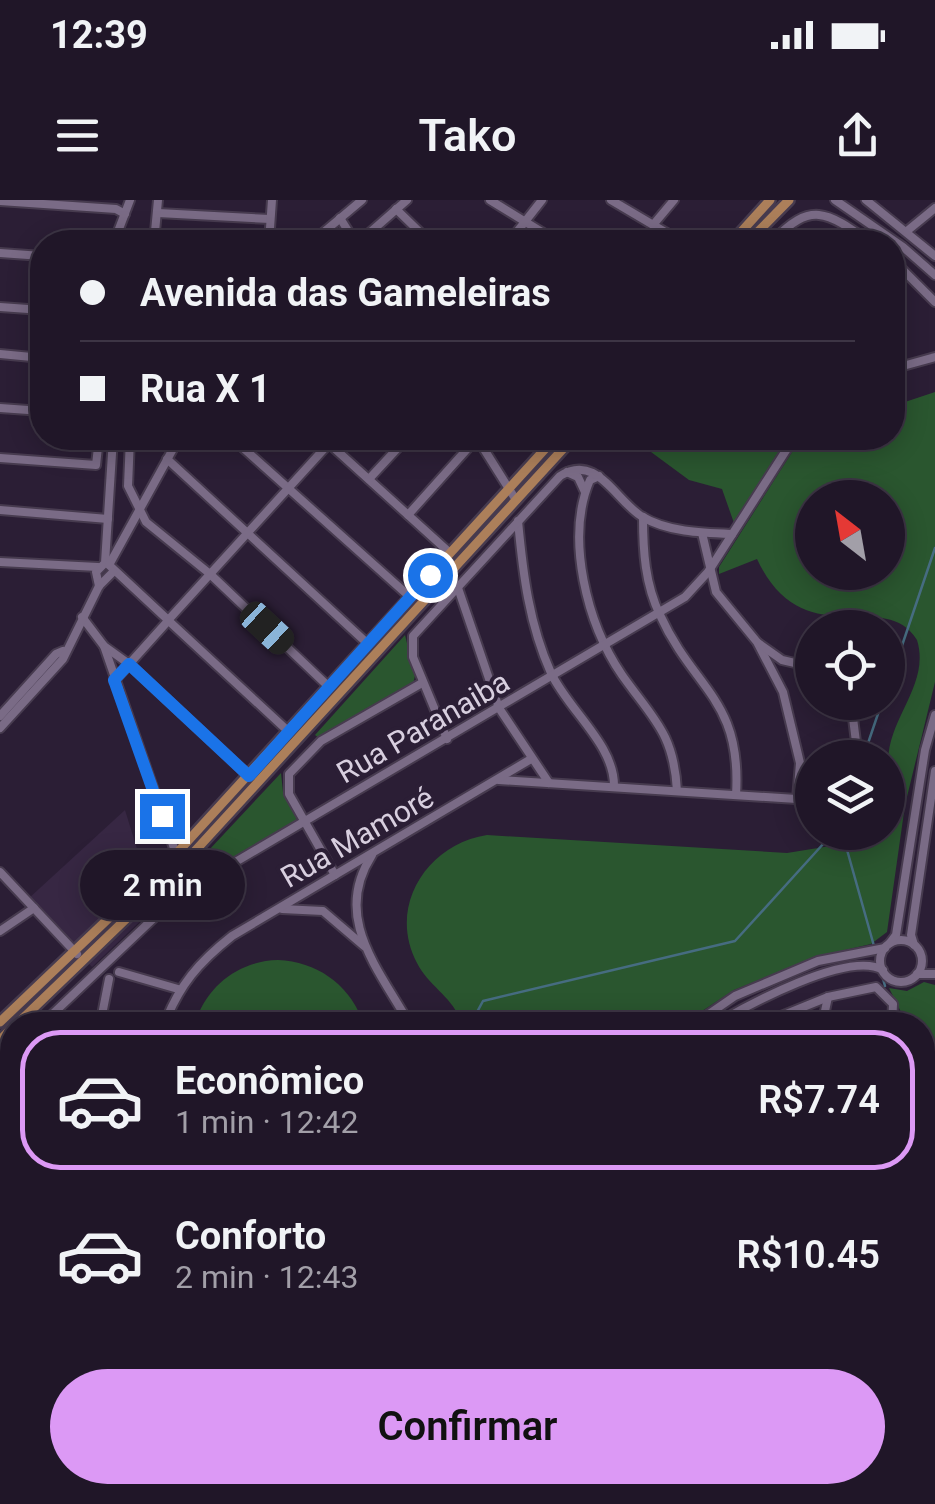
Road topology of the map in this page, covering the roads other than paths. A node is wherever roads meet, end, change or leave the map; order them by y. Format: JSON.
{"nodes":[{"id":1,"x":130,"y":200,"type":"edge"},
{"id":2,"x":158,"y":200,"type":"edge"},
{"id":3,"x":272,"y":200,"type":"edge"},
{"id":4,"x":362,"y":200,"type":"edge"},
{"id":5,"x":407,"y":200,"type":"edge"},
{"id":6,"x":490,"y":200,"type":"edge"},
{"id":7,"x":542,"y":200,"type":"edge"},
{"id":8,"x":611,"y":200,"type":"edge"},
{"id":9,"x":674,"y":200,"type":"edge"},
{"id":10,"x":789,"y":200,"type":"edge"},
{"id":11,"x":836,"y":200,"type":"edge"},
{"id":12,"x":866,"y":200,"type":"edge"},
{"id":13,"x":0,"y":201,"type":"edge"},
{"id":14,"x":766,"y":201,"type":"edge"},
{"id":15,"x":935,"y":208,"type":"edge"},
{"id":16,"x":396,"y":209,"type":"junction"},
{"id":17,"x":158,"y":213,"type":"junction"},
{"id":18,"x":125,"y":214,"type":"junction"},
{"id":19,"x":340,"y":218,"type":"junction"},
{"id":20,"x":270,"y":219,"type":"junction"},
{"id":21,"x":526,"y":223,"type":"junction"},
{"id":22,"x":653,"y":225,"type":"junction"},
{"id":23,"x":119,"y":230,"type":"edge"},
{"id":24,"x":156,"y":230,"type":"edge"},
{"id":25,"x":270,"y":230,"type":"edge"},
{"id":26,"x":326,"y":230,"type":"edge"},
{"id":27,"x":348,"y":230,"type":"edge"},
{"id":28,"x":371,"y":230,"type":"edge"},
{"id":29,"x":418,"y":230,"type":"edge"},
{"id":30,"x":520,"y":230,"type":"edge"},
{"id":31,"x":538,"y":230,"type":"edge"},
{"id":32,"x":662,"y":230,"type":"edge"},
{"id":33,"x":742,"y":230,"type":"edge"},
{"id":34,"x":760,"y":230,"type":"edge"},
{"id":35,"x":783,"y":230,"type":"edge"},
{"id":36,"x":853,"y":230,"type":"edge"},
{"id":37,"x":880,"y":230,"type":"edge"},
{"id":38,"x":907,"y":231,"type":"junction"},
{"id":39,"x":905,"y":248,"type":"edge"},
{"id":40,"x":0,"y":252,"type":"edge"},
{"id":41,"x":30,"y":255,"type":"edge"},
{"id":42,"x":935,"y":256,"type":"edge"},
{"id":43,"x":905,"y":272,"type":"edge"},
{"id":44,"x":935,"y":276,"type":"edge"},
{"id":45,"x":935,"y":302,"type":"edge"},
{"id":46,"x":0,"y":307,"type":"edge"},
{"id":47,"x":30,"y":309,"type":"edge"},
{"id":48,"x":0,"y":354,"type":"edge"},
{"id":49,"x":30,"y":357,"type":"edge"},
{"id":50,"x":935,"y":358,"type":"edge"},
{"id":51,"x":905,"y":366,"type":"edge"},
{"id":52,"x":0,"y":408,"type":"edge"},
{"id":53,"x":30,"y":410,"type":"edge"},
{"id":54,"x":98,"y":450,"type":"edge"},
{"id":55,"x":113,"y":450,"type":"edge"},
{"id":56,"x":130,"y":450,"type":"edge"},
{"id":57,"x":172,"y":450,"type":"edge"},
{"id":58,"x":246,"y":450,"type":"edge"},
{"id":59,"x":320,"y":450,"type":"edge"},
{"id":60,"x":340,"y":450,"type":"edge"},
{"id":61,"x":397,"y":450,"type":"edge"},
{"id":62,"x":466,"y":450,"type":"edge"},
{"id":63,"x":484,"y":450,"type":"edge"},
{"id":64,"x":543,"y":450,"type":"edge"},
{"id":65,"x":561,"y":450,"type":"edge"},
{"id":66,"x":786,"y":450,"type":"edge"},
{"id":67,"x":0,"y":458,"type":"edge"},
{"id":68,"x":167,"y":459,"type":"junction"},
{"id":69,"x":567,"y":472,"type":"junction"},
{"id":70,"x":599,"y":476,"type":"junction"},
{"id":71,"x":369,"y":479,"type":"junction"},
{"id":72,"x":289,"y":487,"type":"junction"},
{"id":73,"x":508,"y":488,"type":"junction"},
{"id":74,"x":585,"y":492,"type":"junction"},
{"id":75,"x":147,"y":497,"type":"junction"},
{"id":76,"x":133,"y":498,"type":"junction"},
{"id":77,"x":109,"y":500,"type":"junction"},
{"id":78,"x":516,"y":500,"type":"junction"},
{"id":79,"x":0,"y":510,"type":"edge"},
{"id":80,"x":408,"y":515,"type":"junction"},
{"id":81,"x":643,"y":517,"type":"junction"},
{"id":82,"x":140,"y":518,"type":"junction"},
{"id":83,"x":518,"y":521,"type":"junction"},
{"id":84,"x":654,"y":521,"type":"junction"},
{"id":85,"x":107,"y":523,"type":"junction"},
{"id":86,"x":249,"y":531,"type":"junction"},
{"id":87,"x":643,"y":531,"type":"junction"},
{"id":88,"x":126,"y":532,"type":"junction"},
{"id":89,"x":702,"y":533,"type":"junction"},
{"id":90,"x":732,"y":534,"type":"junction"},
{"id":91,"x":502,"y":538,"type":"junction"},
{"id":92,"x":520,"y":542,"type":"junction"},
{"id":93,"x":450,"y":552,"type":"junction"},
{"id":94,"x":0,"y":562,"type":"edge"},
{"id":95,"x":708,"y":572,"type":"junction"},
{"id":96,"x":210,"y":574,"type":"junction"},
{"id":97,"x":102,"y":576,"type":"junction"},
{"id":98,"x":458,"y":588,"type":"junction"},
{"id":99,"x":410,"y":598,"type":"junction"},
{"id":100,"x":449,"y":598,"type":"junction"},
{"id":101,"x":462,"y":602,"type":"junction"},
{"id":102,"x":660,"y":614,"type":"junction"},
{"id":103,"x":82,"y":617,"type":"junction"},
{"id":104,"x":169,"y":620,"type":"junction"},
{"id":105,"x":756,"y":642,"type":"junction"},
{"id":106,"x":368,"y":644,"type":"junction"},
{"id":107,"x":104,"y":646,"type":"junction"},
{"id":108,"x":606,"y":646,"type":"junction"},
{"id":109,"x":64,"y":652,"type":"junction"},
{"id":110,"x":782,"y":660,"type":"junction"},
{"id":111,"x":795,"y":663,"type":"edge"},
{"id":112,"x":129,"y":664,"type":"junction"},
{"id":113,"x":774,"y":674,"type":"junction"},
{"id":114,"x":553,"y":677,"type":"junction"},
{"id":115,"x":114,"y":680,"type":"junction"},
{"id":116,"x":422,"y":683,"type":"junction"},
{"id":117,"x":329,"y":687,"type":"junction"},
{"id":118,"x":328,"y":707,"type":"junction"},
{"id":119,"x":499,"y":708,"type":"junction"},
{"id":120,"x":935,"y":715,"type":"edge"},
{"id":121,"x":0,"y":716,"type":"edge"},
{"id":122,"x":0,"y":728,"type":"edge"},
{"id":123,"x":290,"y":732,"type":"junction"},
{"id":124,"x":447,"y":739,"type":"junction"},
{"id":125,"x":796,"y":740,"type":"edge"},
{"id":126,"x":532,"y":760,"type":"junction"},
{"id":127,"x":935,"y":771,"type":"edge"},
{"id":128,"x":249,"y":776,"type":"junction"},
{"id":129,"x":499,"y":780,"type":"junction"},
{"id":130,"x":550,"y":783,"type":"junction"},
{"id":131,"x":614,"y":787,"type":"junction"},
{"id":132,"x":677,"y":791,"type":"junction"},
{"id":133,"x":736,"y":795,"type":"junction"},
{"id":134,"x":795,"y":799,"type":"edge"},
{"id":135,"x":306,"y":820,"type":"junction"},
{"id":136,"x":176,"y":854,"type":"junction"},
{"id":137,"x":372,"y":854,"type":"junction"},
{"id":138,"x":184,"y":864,"type":"junction"},
{"id":139,"x":0,"y":872,"type":"edge"},
{"id":140,"x":335,"y":875,"type":"junction"},
{"id":141,"x":34,"y":908,"type":"junction"},
{"id":142,"x":278,"y":909,"type":"junction"},
{"id":143,"x":353,"y":926,"type":"junction"},
{"id":144,"x":0,"y":931,"type":"edge"},
{"id":145,"x":914,"y":945,"type":"junction"},
{"id":146,"x":888,"y":946,"type":"junction"},
{"id":147,"x":75,"y":951,"type":"junction"},
{"id":148,"x":117,"y":954,"type":"junction"},
{"id":149,"x":921,"y":954,"type":"junction"},
{"id":150,"x":84,"y":961,"type":"junction"},
{"id":151,"x":935,"y":962,"type":"edge"},
{"id":152,"x":882,"y":970,"type":"junction"},
{"id":153,"x":119,"y":972,"type":"junction"},
{"id":154,"x":96,"y":974,"type":"junction"},
{"id":155,"x":918,"y":974,"type":"junction"},
{"id":156,"x":935,"y":974,"type":"edge"},
{"id":157,"x":109,"y":979,"type":"junction"},
{"id":158,"x":178,"y":989,"type":"junction"},
{"id":159,"x":828,"y":997,"type":"junction"},
{"id":160,"x":11,"y":1012,"type":"edge"},
{"id":161,"x":30,"y":1012,"type":"edge"},
{"id":162,"x":55,"y":1012,"type":"edge"},
{"id":163,"x":103,"y":1012,"type":"edge"},
{"id":164,"x":169,"y":1012,"type":"edge"},
{"id":165,"x":401,"y":1012,"type":"edge"},
{"id":166,"x":712,"y":1012,"type":"edge"},
{"id":167,"x":739,"y":1012,"type":"edge"},
{"id":168,"x":792,"y":1012,"type":"edge"},
{"id":169,"x":825,"y":1012,"type":"edge"},
{"id":170,"x":893,"y":1012,"type":"edge"}],
"edges":[{"from":1,"to":18,"type":"street"},
{"from":2,"to":17,"type":"street"},
{"from":3,"to":20,"type":"street"},
{"from":4,"to":19,"type":"street"},
{"from":5,"to":16,"type":"street"},
{"from":6,"to":21,"type":"street"},
{"from":7,"to":21,"type":"street"},
{"from":8,"to":22,"type":"street"},
{"from":9,"to":22,"type":"street"},
{"from":10,"to":34,"type":"main road"},
{"from":11,"to":37,"type":"street"},
{"from":12,"to":38,"type":"street"},
{"from":13,"to":18,"type":"street"},
{"from":14,"to":33,"type":"main road"},
{"from":15,"to":38,"type":"street"},
{"from":16,"to":28,"type":"street"},
{"from":16,"to":29,"type":"street"},
{"from":17,"to":20,"type":"street"},
{"from":17,"to":24,"type":"street"},
{"from":18,"to":23,"type":"street"},
{"from":19,"to":26,"type":"street"},
{"from":19,"to":27,"type":"street"},
{"from":20,"to":25,"type":"street"},
{"from":21,"to":30,"type":"street"},
{"from":21,"to":31,"type":"street"},
{"from":22,"to":32,"type":"street"},
{"from":35,"to":36,"type":"street"},
{"from":38,"to":42,"type":"street"},
{"from":39,"to":44,"type":"street"},
{"from":40,"to":41,"type":"street"},
{"from":43,"to":45,"type":"street"},
{"from":46,"to":47,"type":"street"},
{"from":48,"to":49,"type":"street"},
{"from":50,"to":51,"type":"street"},
{"from":52,"to":53,"type":"street"},
{"from":54,"to":67,"type":"street"},
{"from":55,"to":77,"type":"street"},
{"from":56,"to":76,"type":"street"},
{"from":57,"to":68,"type":"street"},
{"from":58,"to":72,"type":"street"},
{"from":59,"to":72,"type":"street"},
{"from":60,"to":71,"type":"street"},
{"from":61,"to":71,"type":"street"},
{"from":62,"to":80,"type":"street"},
{"from":63,"to":73,"type":"street"},
{"from":64,"to":73,"type":"main road"},
{"from":65,"to":78,"type":"main road"},
{"from":66,"to":90,"type":"street","name":"Rua Paranaiba"},
{"from":68,"to":75,"type":"street"},
{"from":68,"to":86,"type":"street"},
{"from":69,"to":70,"type":"street"},
{"from":69,"to":74,"type":"street"},
{"from":69,"to":83,"type":"street"},
{"from":70,"to":74,"type":"street"},
{"from":70,"to":81,"type":"street"},
{"from":71,"to":80,"type":"street"},
{"from":72,"to":86,"type":"street"},
{"from":72,"to":99,"type":"street"},
{"from":73,"to":78,"type":"street"},
{"from":73,"to":93,"type":"main road"},
{"from":74,"to":108,"type":"street"},
{"from":75,"to":76,"type":"street"},
{"from":75,"to":82,"type":"street"},
{"from":76,"to":77,"type":"street"},
{"from":76,"to":82,"type":"street"},
{"from":77,"to":85,"type":"street"},
{"from":78,"to":118,"type":"main road"},
{"from":79,"to":85,"type":"street"},
{"from":80,"to":93,"type":"street"},
{"from":81,"to":84,"type":"street"},
{"from":81,"to":87,"type":"street"},
{"from":82,"to":88,"type":"street"},
{"from":82,"to":96,"type":"street"},
{"from":83,"to":91,"type":"street"},
{"from":83,"to":92,"type":"street"},
{"from":84,"to":87,"type":"street"},
{"from":84,"to":89,"type":"street"},
{"from":85,"to":88,"type":"street"},
{"from":85,"to":97,"type":"street"},
{"from":86,"to":96,"type":"street"},
{"from":86,"to":106,"type":"street"},
{"from":87,"to":102,"type":"street"},
{"from":88,"to":97,"type":"street"},
{"from":89,"to":90,"type":"street"},
{"from":89,"to":95,"type":"street"},
{"from":90,"to":95,"type":"street","name":"Rua Paranaiba"},
{"from":91,"to":92,"type":"street"},
{"from":91,"to":98,"type":"street"},
{"from":92,"to":114,"type":"street"},
{"from":93,"to":99,"type":"main road"},
{"from":94,"to":97,"type":"street"},
{"from":95,"to":102,"type":"street","name":"Rua Paranaiba"},
{"from":95,"to":105,"type":"street"},
{"from":96,"to":104,"type":"street"},
{"from":96,"to":117,"type":"street"},
{"from":97,"to":103,"type":"street"},
{"from":97,"to":104,"type":"street"},
{"from":98,"to":100,"type":"street"},
{"from":98,"to":101,"type":"street"},
{"from":99,"to":106,"type":"main road"},
{"from":100,"to":101,"type":"street"},
{"from":100,"to":116,"type":"street"},
{"from":101,"to":119,"type":"street"},
{"from":102,"to":108,"type":"street","name":"Rua Paranaiba"},
{"from":102,"to":133,"type":"street"},
{"from":103,"to":107,"type":"street"},
{"from":103,"to":109,"type":"street"},
{"from":104,"to":112,"type":"street"},
{"from":104,"to":123,"type":"street"},
{"from":105,"to":110,"type":"street"},
{"from":105,"to":113,"type":"street"},
{"from":106,"to":117,"type":"main road"},
{"from":107,"to":112,"type":"street"},
{"from":107,"to":115,"type":"street"},
{"from":108,"to":114,"type":"street","name":"Rua Paranaiba"},
{"from":108,"to":132,"type":"street"},
{"from":109,"to":121,"type":"street"},
{"from":109,"to":122,"type":"street"},
{"from":110,"to":111,"type":"street"},
{"from":110,"to":113,"type":"street"},
{"from":112,"to":115,"type":"street"},
{"from":112,"to":128,"type":"street"},
{"from":113,"to":125,"type":"street"},
{"from":114,"to":119,"type":"street","name":"Rua Paranaiba"},
{"from":114,"to":131,"type":"street"},
{"from":115,"to":136,"type":"street"},
{"from":116,"to":124,"type":"street"},
{"from":116,"to":135,"type":"street"},
{"from":117,"to":118,"type":"main road"},
{"from":117,"to":123,"type":"main road"},
{"from":118,"to":138,"type":"main road"},
{"from":119,"to":124,"type":"street","name":"Rua Paranaiba"},
{"from":119,"to":126,"type":"street"},
{"from":120,"to":146,"type":"street"},
{"from":123,"to":128,"type":"main road"},
{"from":124,"to":135,"type":"street","name":"Rua Paranaiba"},
{"from":126,"to":129,"type":"street","name":"Rua Mamoré"},
{"from":126,"to":130,"type":"street"},
{"from":127,"to":145,"type":"street"},
{"from":128,"to":136,"type":"main road"},
{"from":129,"to":130,"type":"street"},
{"from":129,"to":137,"type":"street","name":"Rua Mamoré"},
{"from":130,"to":131,"type":"street"},
{"from":131,"to":132,"type":"street"},
{"from":132,"to":133,"type":"street"},
{"from":133,"to":134,"type":"street"},
{"from":135,"to":140,"type":"street"},
{"from":135,"to":148,"type":"street","name":"Rua Paranaiba"},
{"from":136,"to":138,"type":"street"},
{"from":136,"to":147,"type":"main road"},
{"from":137,"to":140,"type":"street","name":"Rua Mamoré"},
{"from":137,"to":143,"type":"street"},
{"from":138,"to":150,"type":"main road"},
{"from":139,"to":141,"type":"street"},
{"from":140,"to":142,"type":"street","name":"Rua Mamoré"},
{"from":141,"to":144,"type":"street"},
{"from":141,"to":147,"type":"street"},
{"from":142,"to":143,"type":"street"},
{"from":142,"to":158,"type":"street","name":"Rua Mamoré"},
{"from":143,"to":165,"type":"street"},
{"from":145,"to":146,"type":"street"},
{"from":145,"to":149,"type":"street"},
{"from":146,"to":152,"type":"street"},
{"from":146,"to":166,"type":"street"},
{"from":147,"to":150,"type":"street"},
{"from":147,"to":160,"type":"main road"},
{"from":148,"to":153,"type":"street"},
{"from":148,"to":154,"type":"street","name":"Rua Paranaiba"},
{"from":149,"to":151,"type":"street"},
{"from":149,"to":155,"type":"street"},
{"from":150,"to":161,"type":"main road"},
{"from":152,"to":155,"type":"street"},
{"from":152,"to":167,"type":"street"},
{"from":153,"to":157,"type":"street"},
{"from":153,"to":158,"type":"street"},
{"from":154,"to":157,"type":"street"},
{"from":154,"to":162,"type":"street","name":"Rua Paranaiba"},
{"from":155,"to":156,"type":"street"},
{"from":157,"to":163,"type":"street"},
{"from":158,"to":164,"type":"street","name":"Rua Mamoré"},
{"from":159,"to":168,"type":"street"},
{"from":159,"to":169,"type":"street"},
{"from":159,"to":170,"type":"street"}]}
